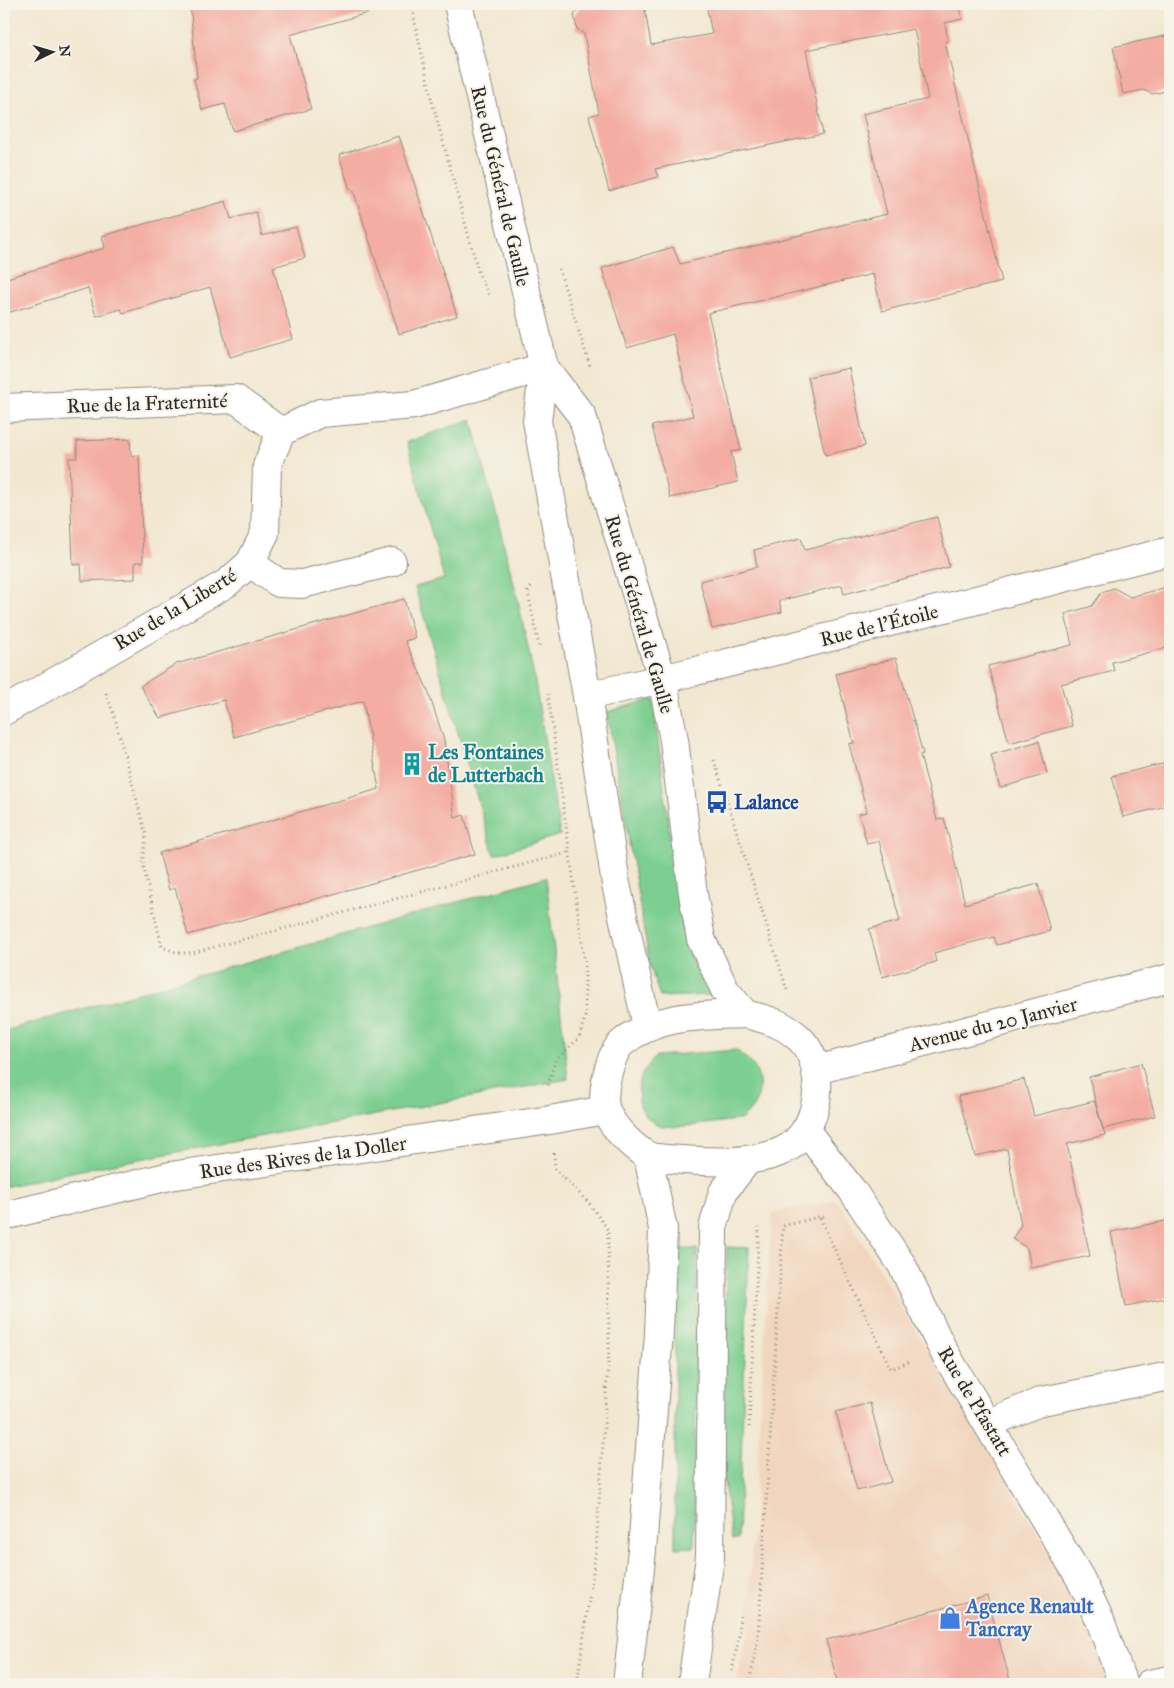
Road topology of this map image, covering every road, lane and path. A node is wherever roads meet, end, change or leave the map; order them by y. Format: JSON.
{"nodes":[{"id":1,"x":411,"y":4,"type":"edge"},
{"id":2,"x":458,"y":4,"type":"edge"},
{"id":3,"x":471,"y":242,"type":"dead end"},
{"id":4,"x":558,"y":265,"type":"dead end"},
{"id":5,"x":544,"y":367,"type":"junction"},
{"id":6,"x":591,"y":369,"type":"dead end"},
{"id":7,"x":4,"y":408,"type":"edge"},
{"id":8,"x":281,"y":432,"type":"junction"},
{"id":9,"x":1170,"y":551,"type":"edge"},
{"id":10,"x":392,"y":562,"type":"dead end"},
{"id":11,"x":250,"y":563,"type":"junction"},
{"id":12,"x":528,"y":592,"type":"dead end"},
{"id":13,"x":542,"y":655,"type":"dead end"},
{"id":14,"x":93,"y":658,"type":"junction"},
{"id":15,"x":662,"y":678,"type":"junction"},
{"id":16,"x":548,"y":692,"type":"dead end"},
{"id":17,"x":587,"y":696,"type":"junction"},
{"id":18,"x":4,"y":711,"type":"edge"},
{"id":19,"x":712,"y":755,"type":"dead end"},
{"id":20,"x":571,"y":852,"type":"junction"},
{"id":21,"x":585,"y":965,"type":"dead end"},
{"id":22,"x":1170,"y":978,"type":"edge"},
{"id":23,"x":745,"y":1014,"type":"junction"},
{"id":24,"x":647,"y":1026,"type":"junction"},
{"id":25,"x":802,"y":1041,"type":"junction"},
{"id":26,"x":816,"y":1070,"type":"junction"},
{"id":27,"x":605,"y":1110,"type":"junction"},
{"id":28,"x":806,"y":1131,"type":"junction"},
{"id":29,"x":648,"y":1157,"type":"junction"},
{"id":30,"x":748,"y":1160,"type":"junction"},
{"id":31,"x":857,"y":1199,"type":"junction"},
{"id":32,"x":4,"y":1216,"type":"edge"},
{"id":33,"x":820,"y":1218,"type":"junction"},
{"id":34,"x":608,"y":1230,"type":"dead end"},
{"id":35,"x":943,"y":1350,"type":"junction"},
{"id":36,"x":1170,"y":1376,"type":"edge"},
{"id":37,"x":989,"y":1423,"type":"junction"},
{"id":38,"x":1170,"y":1680,"type":"edge"},
{"id":39,"x":577,"y":1684,"type":"edge"},
{"id":40,"x":627,"y":1684,"type":"edge"},
{"id":41,"x":692,"y":1684,"type":"edge"},
{"id":42,"x":749,"y":1684,"type":"edge"},
{"id":43,"x":1123,"y":1684,"type":"edge"},
{"id":44,"x":1149,"y":1684,"type":"edge"}],
"edges":[{"from":1,"to":3,"type":"path"},
{"from":2,"to":5,"type":"main road","name":"Rue du Général de Gaulle"},
{"from":4,"to":6,"type":"path"},
{"from":5,"to":8,"type":"main road"},
{"from":5,"to":15,"type":"main road","name":"Rue du Général de Gaulle"},
{"from":5,"to":17,"type":"main road","name":"Rue du Général de Gaulle"},
{"from":7,"to":8,"type":"main road","name":"Rue de la Fraternité"},
{"from":8,"to":11,"type":"main road","name":"Rue de la Liberté"},
{"from":9,"to":15,"type":"main road","name":"Rue de l'Étoile"},
{"from":10,"to":11,"type":"main road"},
{"from":11,"to":14,"type":"main road","name":"Rue de la Liberté"},
{"from":12,"to":13,"type":"path"},
{"from":14,"to":18,"type":"main road","name":"Rue de la Liberté"},
{"from":14,"to":20,"type":"path"},
{"from":15,"to":17,"type":"main road","name":"Rue de l'Étoile"},
{"from":15,"to":23,"type":"main road","name":"Rue du Général de Gaulle"},
{"from":16,"to":20,"type":"path"},
{"from":17,"to":24,"type":"main road","name":"Rue du Général de Gaulle"},
{"from":19,"to":25,"type":"path"},
{"from":20,"to":21,"type":"path"},
{"from":22,"to":26,"type":"main road","name":"Avenue du 20 Janvier"},
{"from":23,"to":24,"type":"main road"},
{"from":23,"to":25,"type":"main road"},
{"from":24,"to":27,"type":"main road"},
{"from":25,"to":26,"type":"main road"},
{"from":26,"to":28,"type":"main road"},
{"from":27,"to":29,"type":"main road"},
{"from":27,"to":32,"type":"main road","name":"Rue des Rives de la Doller"},
{"from":28,"to":30,"type":"main road"},
{"from":28,"to":31,"type":"main road","name":"Rue de Pfastatt"},
{"from":29,"to":30,"type":"main road"},
{"from":29,"to":40,"type":"main road"},
{"from":30,"to":41,"type":"main road"},
{"from":31,"to":33,"type":"path"},
{"from":31,"to":35,"type":"main road","name":"Rue de Pfastatt"},
{"from":33,"to":35,"type":"path"},
{"from":33,"to":42,"type":"path"},
{"from":34,"to":39,"type":"path"},
{"from":35,"to":37,"type":"main road","name":"Rue de Pfastatt"},
{"from":36,"to":37,"type":"main road"},
{"from":37,"to":43,"type":"main road","name":"Rue de Pfastatt"},
{"from":38,"to":44,"type":"main road"}]}
